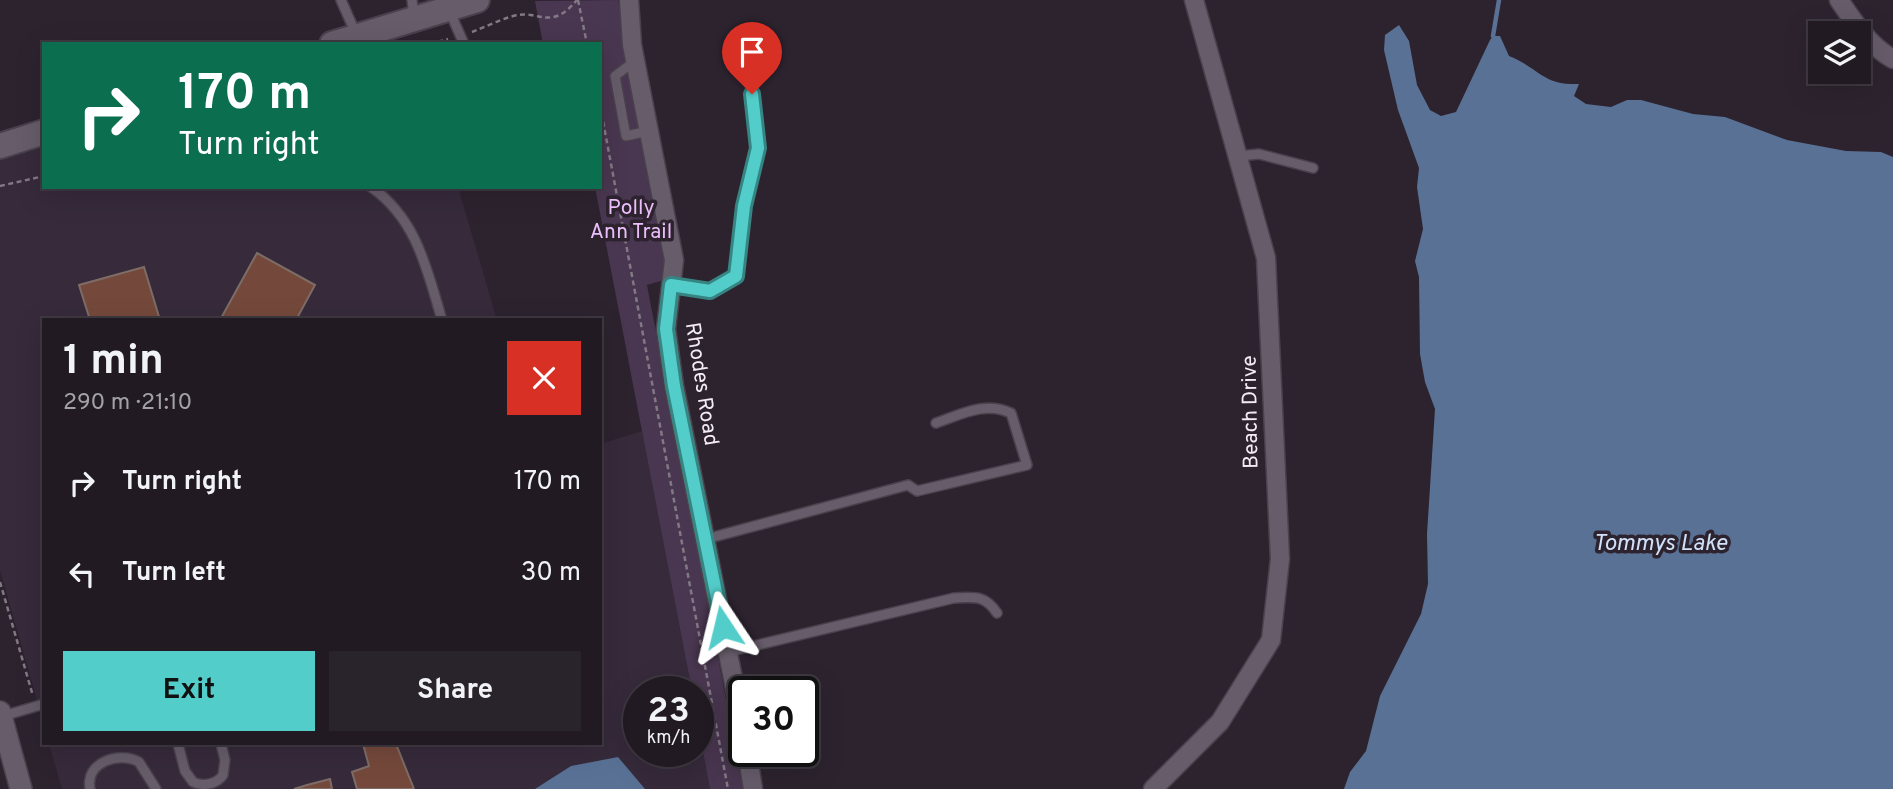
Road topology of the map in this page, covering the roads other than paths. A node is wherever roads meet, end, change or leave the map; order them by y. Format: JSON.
{"nodes":[{"id":1,"x":341,"y":0,"type":"edge"},
{"id":2,"x":477,"y":0,"type":"edge"},
{"id":3,"x":629,"y":0,"type":"edge"},
{"id":4,"x":1194,"y":0,"type":"edge"},
{"id":5,"x":1839,"y":0,"type":"edge"},
{"id":6,"x":414,"y":9,"type":"edge"},
{"id":7,"x":449,"y":9,"type":"junction"},
{"id":8,"x":357,"y":36,"type":"junction"},
{"id":9,"x":462,"y":40,"type":"edge"},
{"id":10,"x":338,"y":42,"type":"edge"},
{"id":11,"x":1893,"y":59,"type":"edge"},
{"id":12,"x":749,"y":68,"type":"dead end"},
{"id":13,"x":42,"y":133,"type":"edge"},
{"id":14,"x":0,"y":146,"type":"edge"},
{"id":15,"x":1238,"y":156,"type":"junction"},
{"id":16,"x":1313,"y":168,"type":"dead end"},
{"id":17,"x":373,"y":189,"type":"edge"},
{"id":18,"x":671,"y":285,"type":"junction"},
{"id":19,"x":441,"y":318,"type":"edge"},
{"id":20,"x":936,"y":423,"type":"dead end"},
{"id":21,"x":706,"y":539,"type":"junction"},
{"id":22,"x":997,"y":613,"type":"dead end"},
{"id":23,"x":728,"y":652,"type":"junction"},
{"id":24,"x":733,"y":676,"type":"edge"},
{"id":25,"x":40,"y":705,"type":"edge"},
{"id":26,"x":1,"y":718,"type":"edge"},
{"id":27,"x":178,"y":745,"type":"edge"},
{"id":28,"x":221,"y":745,"type":"edge"},
{"id":29,"x":750,"y":767,"type":"edge"},
{"id":30,"x":22,"y":789,"type":"edge"},
{"id":31,"x":90,"y":789,"type":"edge"},
{"id":32,"x":156,"y":789,"type":"edge"},
{"id":33,"x":753,"y":789,"type":"edge"},
{"id":34,"x":1153,"y":789,"type":"edge"}],
"edges":[{"from":1,"to":8,"type":"lane"},
{"from":2,"to":7,"type":"main road"},
{"from":3,"to":18,"type":"street","name":"Rhodes Road"},
{"from":4,"to":15,"type":"street","name":"Beach Drive"},
{"from":5,"to":11,"type":"street"},
{"from":6,"to":7,"type":"main road"},
{"from":6,"to":8,"type":"main road"},
{"from":7,"to":9,"type":"lane"},
{"from":8,"to":10,"type":"main road"},
{"from":12,"to":18,"type":"lane"},
{"from":13,"to":14,"type":"main road"},
{"from":15,"to":16,"type":"lane"},
{"from":15,"to":34,"type":"street","name":"Beach Drive"},
{"from":17,"to":19,"type":"lane"},
{"from":18,"to":21,"type":"street","name":"Rhodes Road"},
{"from":20,"to":21,"type":"lane"},
{"from":21,"to":23,"type":"street","name":"Rhodes Road"},
{"from":22,"to":23,"type":"lane"},
{"from":23,"to":24,"type":"street","name":"Rhodes Road"},
{"from":25,"to":26,"type":"lane"},
{"from":26,"to":30,"type":"street"},
{"from":27,"to":28,"type":"lane"},
{"from":29,"to":33,"type":"street"},
{"from":31,"to":32,"type":"lane"}]}
